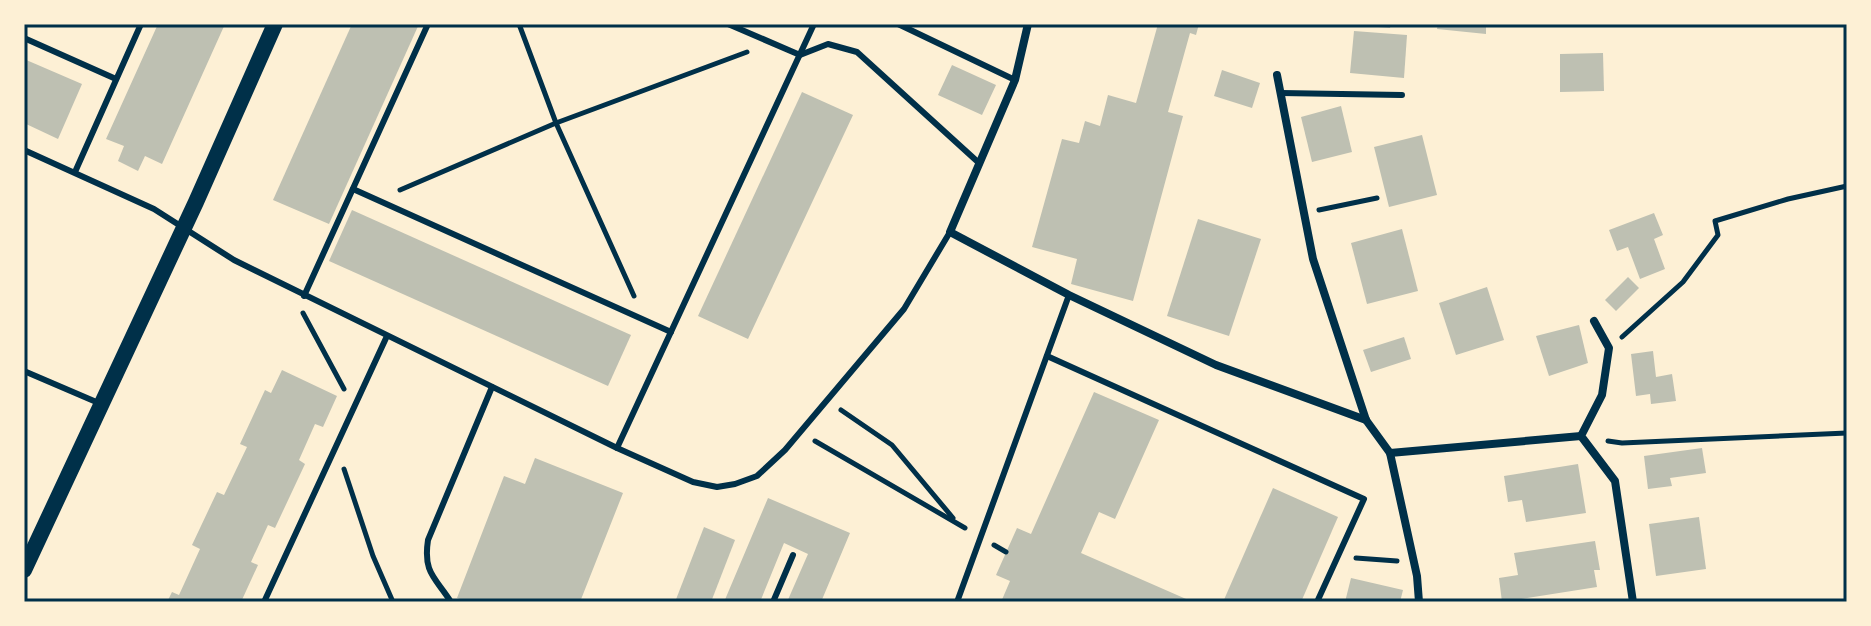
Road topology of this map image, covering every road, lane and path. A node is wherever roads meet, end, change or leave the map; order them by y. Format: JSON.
{"nodes":[{"id":1,"x":141,"y":24,"type":"edge"},
{"id":2,"x":275,"y":24,"type":"edge"},
{"id":3,"x":428,"y":24,"type":"edge"},
{"id":4,"x":519,"y":24,"type":"edge"},
{"id":5,"x":728,"y":24,"type":"edge"},
{"id":6,"x":814,"y":24,"type":"edge"},
{"id":7,"x":898,"y":24,"type":"edge"},
{"id":8,"x":1028,"y":24,"type":"edge"},
{"id":9,"x":24,"y":38,"type":"edge"},
{"id":10,"x":771,"y":43,"type":"junction"},
{"id":11,"x":800,"y":55,"type":"junction"},
{"id":12,"x":1277,"y":75,"type":"dead end"},
{"id":13,"x":116,"y":79,"type":"junction"},
{"id":14,"x":1015,"y":80,"type":"junction"},
{"id":15,"x":1281,"y":93,"type":"junction"},
{"id":16,"x":1402,"y":95,"type":"dead end"},
{"id":17,"x":556,"y":123,"type":"junction"},
{"id":18,"x":24,"y":150,"type":"edge"},
{"id":19,"x":979,"y":163,"type":"junction"},
{"id":20,"x":75,"y":172,"type":"junction"},
{"id":21,"x":1847,"y":186,"type":"edge"},
{"id":22,"x":353,"y":189,"type":"junction"},
{"id":23,"x":1377,"y":198,"type":"dead end"},
{"id":24,"x":377,"y":200,"type":"junction"},
{"id":25,"x":1304,"y":213,"type":"junction"},
{"id":26,"x":183,"y":229,"type":"junction"},
{"id":27,"x":950,"y":232,"type":"junction"},
{"id":28,"x":289,"y":288,"type":"junction"},
{"id":29,"x":1069,"y":295,"type":"junction"},
{"id":30,"x":304,"y":296,"type":"junction"},
{"id":31,"x":645,"y":320,"type":"junction"},
{"id":32,"x":1594,"y":321,"type":"dead end"},
{"id":33,"x":671,"y":332,"type":"junction"},
{"id":34,"x":387,"y":336,"type":"junction"},
{"id":35,"x":1609,"y":348,"type":"junction"},
{"id":36,"x":1047,"y":356,"type":"junction"},
{"id":37,"x":24,"y":371,"type":"edge"},
{"id":38,"x":492,"y":387,"type":"junction"},
{"id":39,"x":827,"y":400,"type":"junction"},
{"id":40,"x":101,"y":404,"type":"junction"},
{"id":41,"x":354,"y":407,"type":"junction"},
{"id":42,"x":1366,"y":420,"type":"junction"},
{"id":43,"x":800,"y":432,"type":"junction"},
{"id":44,"x":1847,"y":433,"type":"edge"},
{"id":45,"x":1581,"y":436,"type":"junction"},
{"id":46,"x":336,"y":445,"type":"junction"},
{"id":47,"x":617,"y":448,"type":"junction"},
{"id":48,"x":1390,"y":453,"type":"junction"},
{"id":49,"x":957,"y":522,"type":"junction"},
{"id":50,"x":31,"y":536,"type":"edge"},
{"id":51,"x":980,"y":538,"type":"junction"},
{"id":52,"x":1006,"y":552,"type":"dead end"},
{"id":53,"x":1339,"y":553,"type":"junction"},
{"id":54,"x":793,"y":555,"type":"dead end"},
{"id":55,"x":24,"y":570,"type":"edge"},
{"id":56,"x":1417,"y":576,"type":"junction"},
{"id":57,"x":264,"y":602,"type":"edge"},
{"id":58,"x":393,"y":602,"type":"edge"},
{"id":59,"x":451,"y":602,"type":"edge"},
{"id":60,"x":773,"y":602,"type":"edge"},
{"id":61,"x":957,"y":602,"type":"edge"},
{"id":62,"x":1317,"y":602,"type":"edge"},
{"id":63,"x":1419,"y":602,"type":"edge"},
{"id":64,"x":1633,"y":602,"type":"edge"}],
"edges":[{"from":1,"to":13,"type":"lane"},
{"from":2,"to":26,"type":"main road"},
{"from":3,"to":22,"type":"lane"},
{"from":4,"to":17,"type":"path"},
{"from":5,"to":10,"type":"lane"},
{"from":6,"to":11,"type":"lane"},
{"from":7,"to":14,"type":"lane"},
{"from":8,"to":14,"type":"street"},
{"from":9,"to":13,"type":"lane"},
{"from":10,"to":11,"type":"lane"},
{"from":10,"to":17,"type":"path"},
{"from":11,"to":19,"type":"lane"},
{"from":11,"to":33,"type":"lane"},
{"from":12,"to":15,"type":"street"},
{"from":13,"to":20,"type":"lane"},
{"from":14,"to":19,"type":"street"},
{"from":15,"to":16,"type":"lane"},
{"from":15,"to":25,"type":"street"},
{"from":17,"to":24,"type":"path"},
{"from":17,"to":31,"type":"path"},
{"from":18,"to":20,"type":"lane"},
{"from":19,"to":27,"type":"street"},
{"from":20,"to":26,"type":"lane"},
{"from":21,"to":35,"type":"path"},
{"from":22,"to":24,"type":"lane"},
{"from":22,"to":30,"type":"lane"},
{"from":23,"to":25,"type":"path"},
{"from":24,"to":31,"type":"lane"},
{"from":25,"to":42,"type":"street"},
{"from":26,"to":28,"type":"lane"},
{"from":26,"to":40,"type":"main road"},
{"from":27,"to":29,"type":"street"},
{"from":27,"to":39,"type":"lane"},
{"from":28,"to":30,"type":"lane"},
{"from":28,"to":41,"type":"path"},
{"from":29,"to":36,"type":"lane"},
{"from":29,"to":42,"type":"street"},
{"from":30,"to":34,"type":"lane"},
{"from":31,"to":33,"type":"lane"},
{"from":32,"to":35,"type":"street"},
{"from":33,"to":47,"type":"lane"},
{"from":34,"to":38,"type":"lane"},
{"from":34,"to":41,"type":"lane"},
{"from":35,"to":45,"type":"street"},
{"from":36,"to":51,"type":"lane"},
{"from":36,"to":53,"type":"lane"},
{"from":37,"to":40,"type":"lane"},
{"from":38,"to":47,"type":"lane"},
{"from":38,"to":59,"type":"lane"},
{"from":39,"to":43,"type":"lane"},
{"from":39,"to":49,"type":"path"},
{"from":40,"to":50,"type":"main road"},
{"from":41,"to":46,"type":"lane"},
{"from":42,"to":48,"type":"street"},
{"from":43,"to":47,"type":"lane"},
{"from":43,"to":49,"type":"path"},
{"from":44,"to":45,"type":"path"},
{"from":45,"to":48,"type":"street"},
{"from":45,"to":64,"type":"street"},
{"from":46,"to":57,"type":"lane"},
{"from":46,"to":58,"type":"path"},
{"from":48,"to":56,"type":"street"},
{"from":49,"to":51,"type":"path"},
{"from":50,"to":55,"type":"main road"},
{"from":51,"to":52,"type":"path"},
{"from":51,"to":61,"type":"lane"},
{"from":53,"to":56,"type":"path"},
{"from":53,"to":62,"type":"lane"},
{"from":54,"to":60,"type":"lane"},
{"from":56,"to":63,"type":"street"}]}
